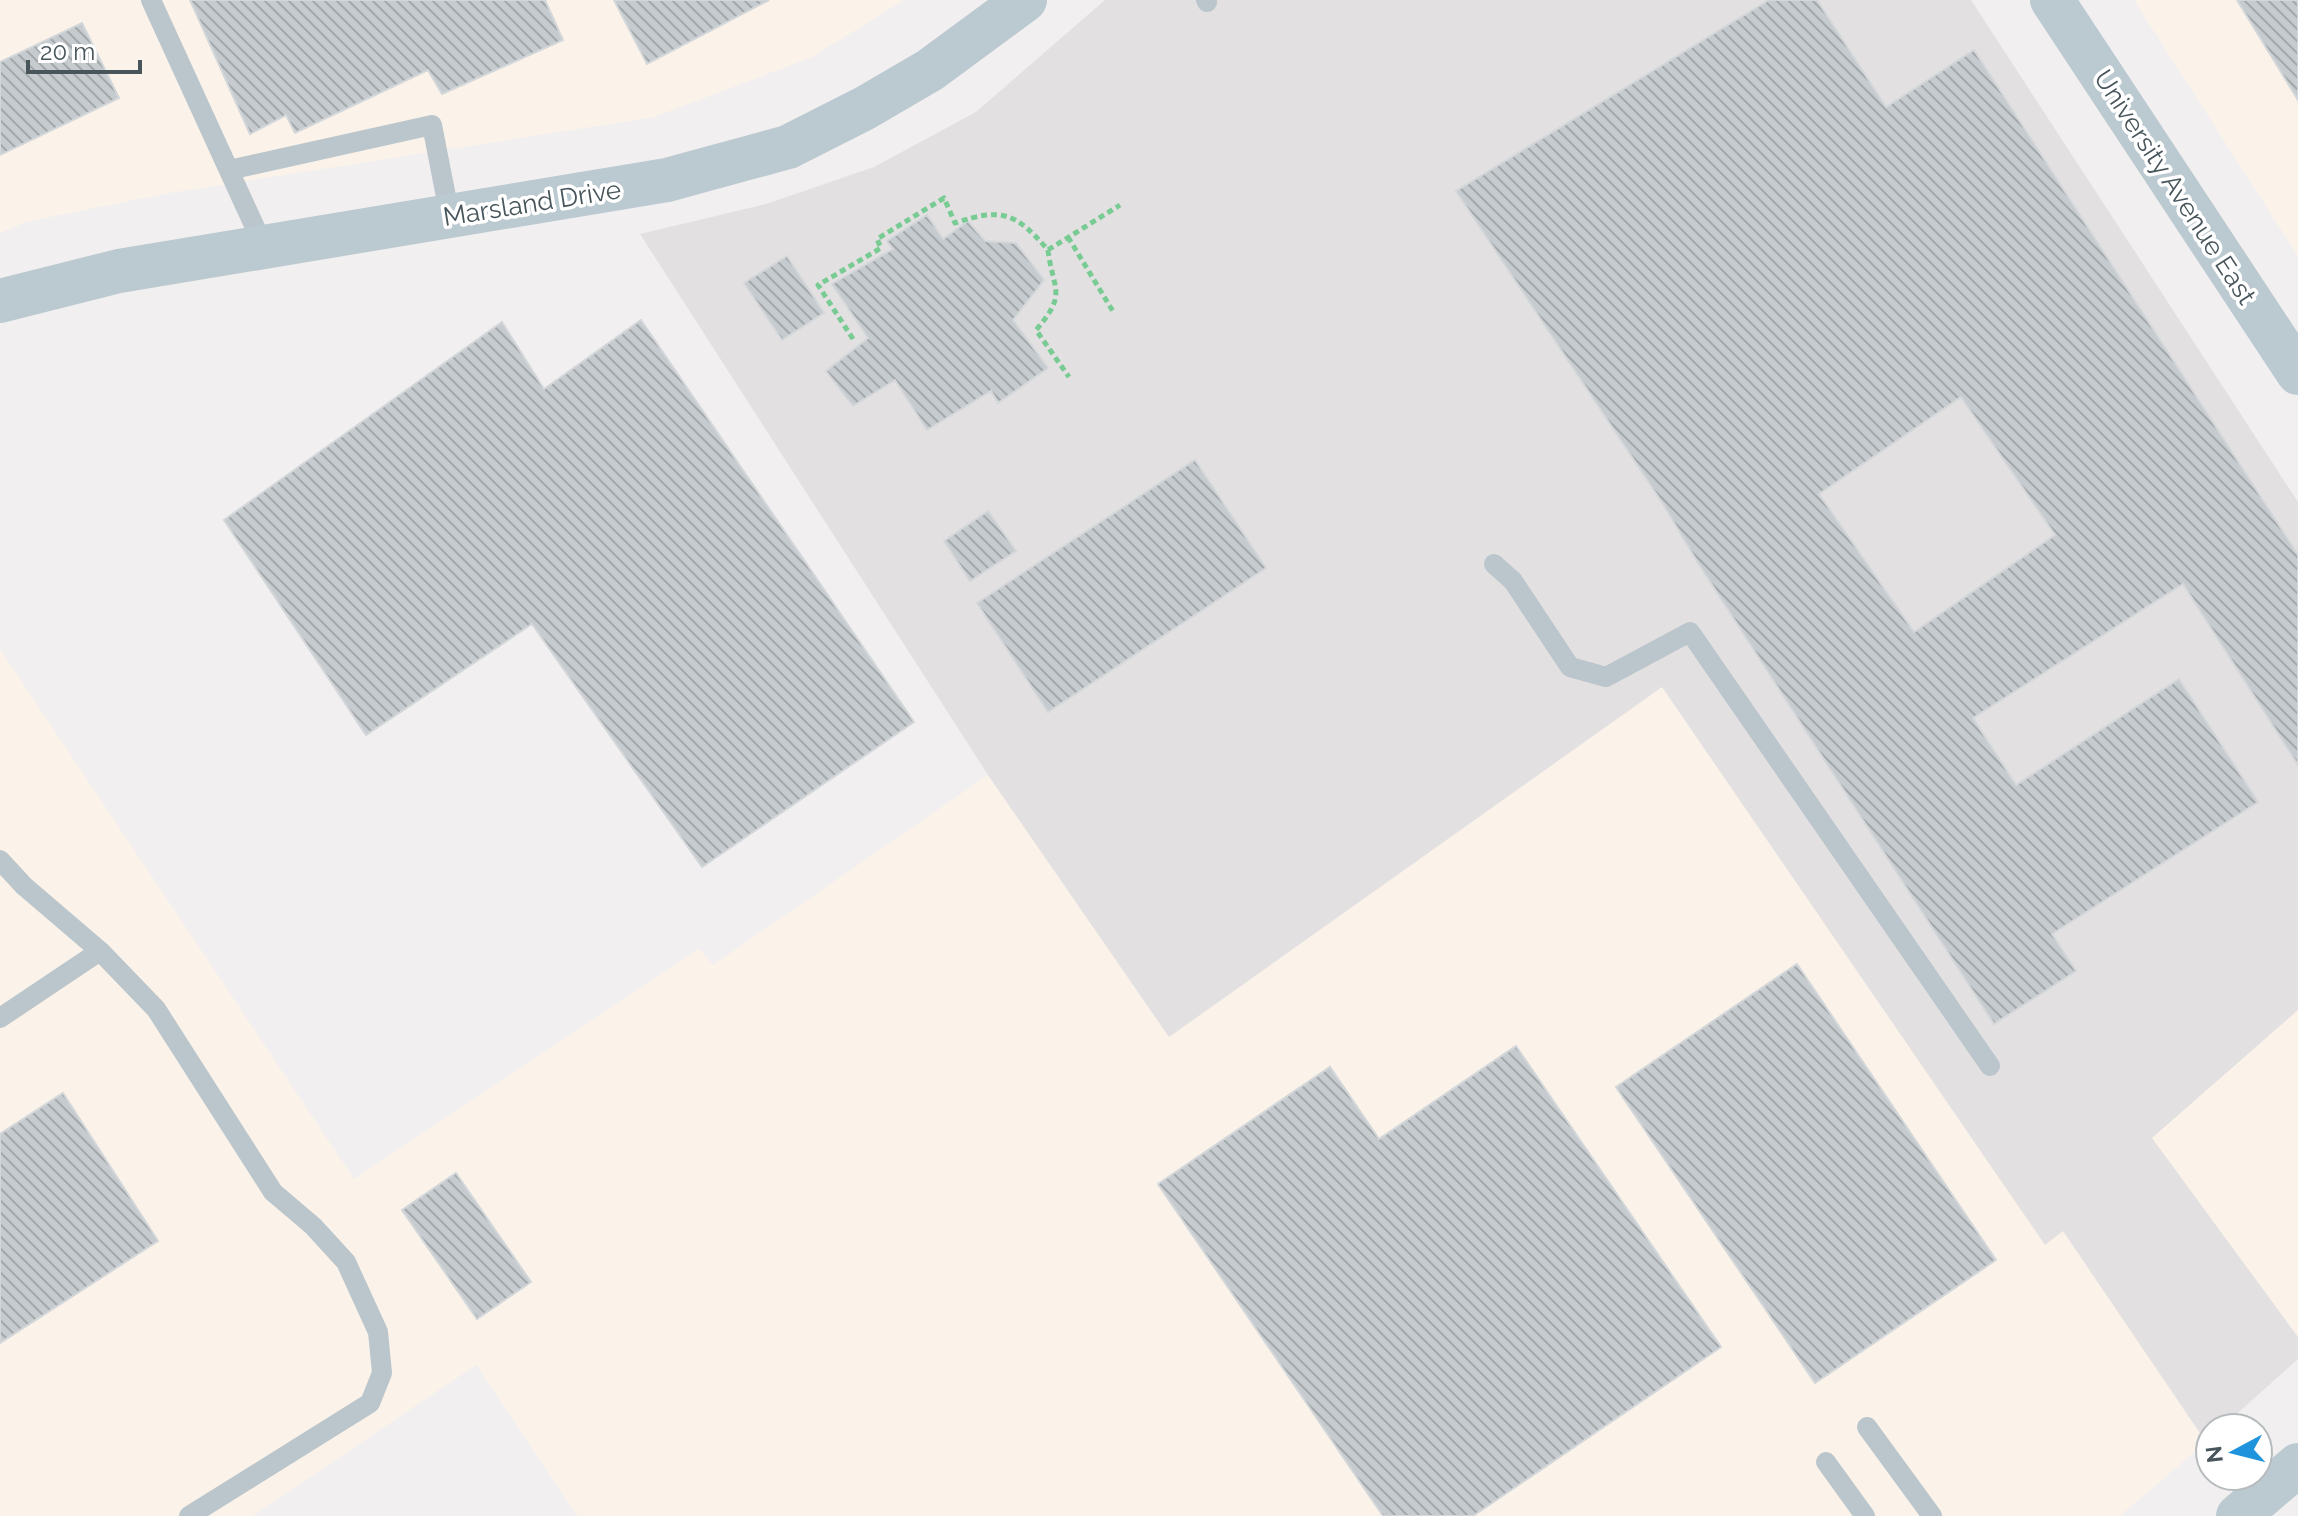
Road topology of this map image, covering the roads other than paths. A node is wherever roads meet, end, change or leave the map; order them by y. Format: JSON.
{"nodes":[{"id":1,"x":151,"y":0,"type":"edge"},
{"id":2,"x":1025,"y":0,"type":"edge"},
{"id":3,"x":2052,"y":0,"type":"edge"},
{"id":4,"x":229,"y":170,"type":"junction"},
{"id":5,"x":450,"y":217,"type":"junction"},
{"id":6,"x":264,"y":247,"type":"junction"},
{"id":7,"x":0,"y":301,"type":"edge"},
{"id":8,"x":2298,"y":373,"type":"edge"},
{"id":9,"x":1494,"y":564,"type":"dead end"},
{"id":10,"x":0,"y":860,"type":"edge"},
{"id":11,"x":100,"y":951,"type":"junction"},
{"id":12,"x":0,"y":1018,"type":"edge"},
{"id":13,"x":1990,"y":1066,"type":"dead end"},
{"id":14,"x":1867,"y":1427,"type":"dead end"},
{"id":15,"x":1826,"y":1462,"type":"dead end"},
{"id":16,"x":2298,"y":1465,"type":"edge"},
{"id":17,"x":2256,"y":1509,"type":"edge"},
{"id":18,"x":189,"y":1516,"type":"edge"},
{"id":19,"x":1865,"y":1516,"type":"edge"},
{"id":20,"x":1932,"y":1516,"type":"edge"}],
"edges":[{"from":1,"to":4,"type":"lane"},
{"from":2,"to":5,"type":"street","name":"Marsland Drive"},
{"from":3,"to":8,"type":"street","name":"University Avenue East"},
{"from":4,"to":5,"type":"lane"},
{"from":4,"to":6,"type":"lane"},
{"from":5,"to":6,"type":"street","name":"Marsland Drive"},
{"from":6,"to":7,"type":"street","name":"Marsland Drive"},
{"from":9,"to":13,"type":"lane"},
{"from":10,"to":11,"type":"lane"},
{"from":11,"to":12,"type":"lane"},
{"from":11,"to":18,"type":"lane"},
{"from":14,"to":20,"type":"lane"},
{"from":15,"to":19,"type":"lane"},
{"from":16,"to":17,"type":"street"}]}
